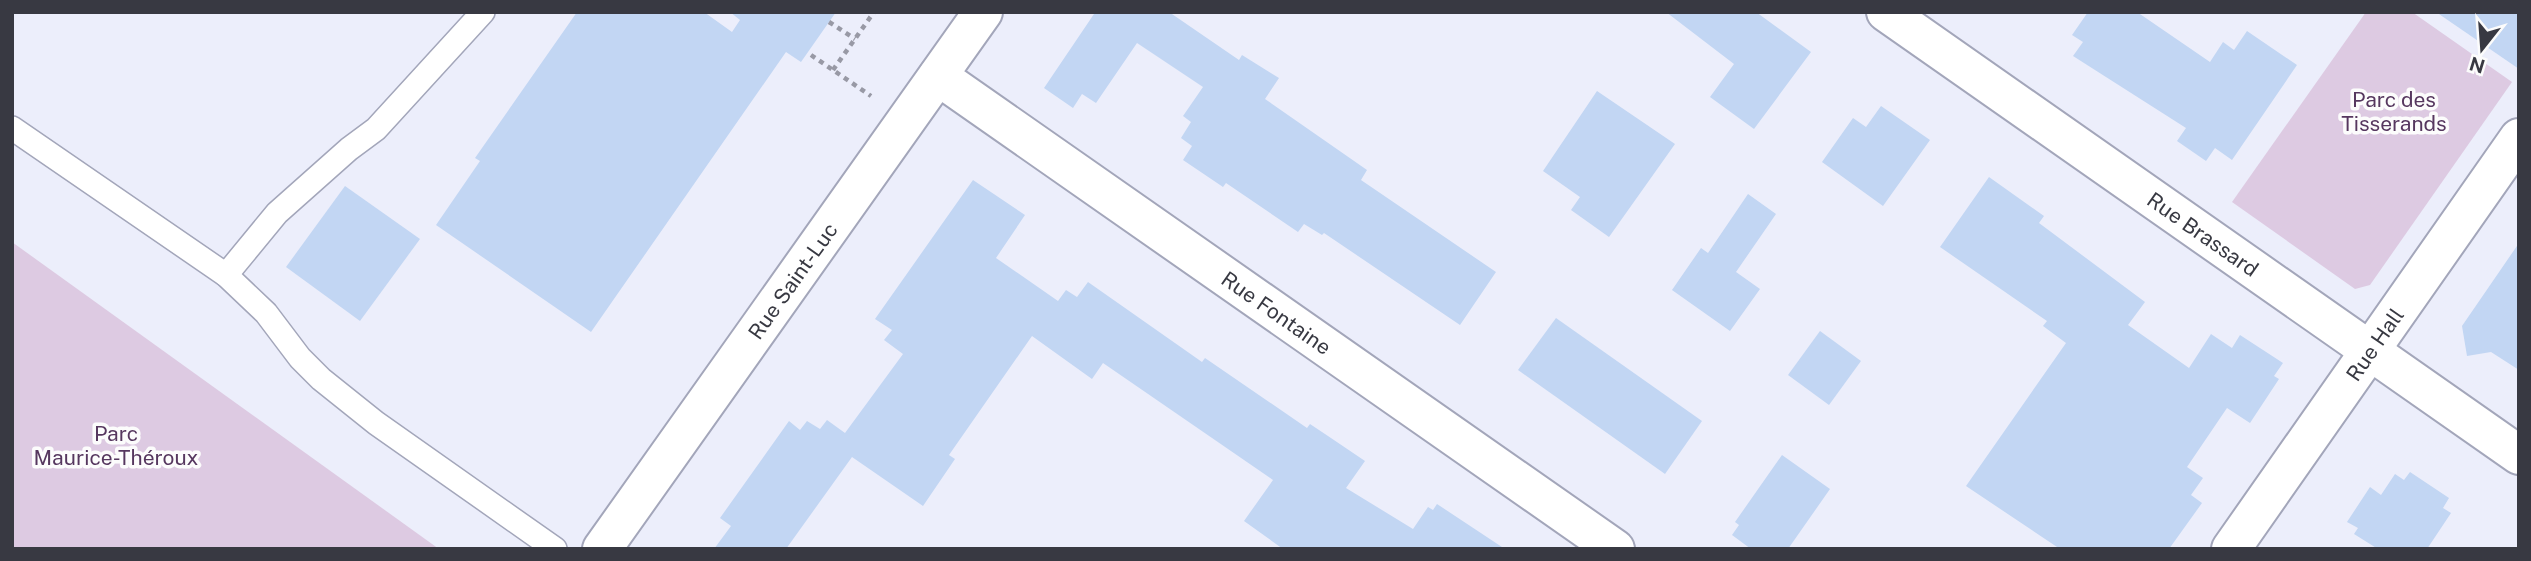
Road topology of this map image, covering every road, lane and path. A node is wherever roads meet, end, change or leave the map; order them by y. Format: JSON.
{"nodes":[{"id":1,"x":483,"y":12,"type":"edge"},
{"id":2,"x":874,"y":12,"type":"edge"},
{"id":3,"x":984,"y":12,"type":"edge"},
{"id":4,"x":1886,"y":12,"type":"edge"},
{"id":5,"x":829,"y":22,"type":"dead end"},
{"id":6,"x":855,"y":39,"type":"junction"},
{"id":7,"x":811,"y":55,"type":"dead end"},
{"id":8,"x":833,"y":70,"type":"junction"},
{"id":9,"x":938,"y":76,"type":"junction"},
{"id":10,"x":907,"y":120,"type":"junction"},
{"id":11,"x":12,"y":128,"type":"edge"},
{"id":12,"x":2519,"y":138,"type":"edge"},
{"id":13,"x":226,"y":275,"type":"junction"},
{"id":14,"x":2370,"y":351,"type":"junction"},
{"id":15,"x":2519,"y":455,"type":"edge"},
{"id":16,"x":555,"y":549,"type":"edge"},
{"id":17,"x":602,"y":549,"type":"edge"},
{"id":18,"x":1615,"y":549,"type":"edge"},
{"id":19,"x":2231,"y":549,"type":"edge"}],
"edges":[{"from":1,"to":13,"type":"lane"},
{"from":2,"to":6,"type":"path"},
{"from":3,"to":9,"type":"street","name":"Rue Saint-Luc"},
{"from":4,"to":14,"type":"street","name":"Rue Brassard"},
{"from":5,"to":6,"type":"path"},
{"from":6,"to":8,"type":"path"},
{"from":7,"to":8,"type":"path"},
{"from":8,"to":10,"type":"path"},
{"from":9,"to":10,"type":"street","name":"Rue Saint-Luc"},
{"from":9,"to":18,"type":"street","name":"Rue Fontaine"},
{"from":10,"to":17,"type":"street","name":"Rue Saint-Luc"},
{"from":11,"to":13,"type":"lane"},
{"from":12,"to":14,"type":"street","name":"Rue Hall"},
{"from":13,"to":16,"type":"lane"},
{"from":14,"to":15,"type":"street","name":"Rue Brassard"},
{"from":14,"to":19,"type":"street","name":"Rue Hall"}]}
